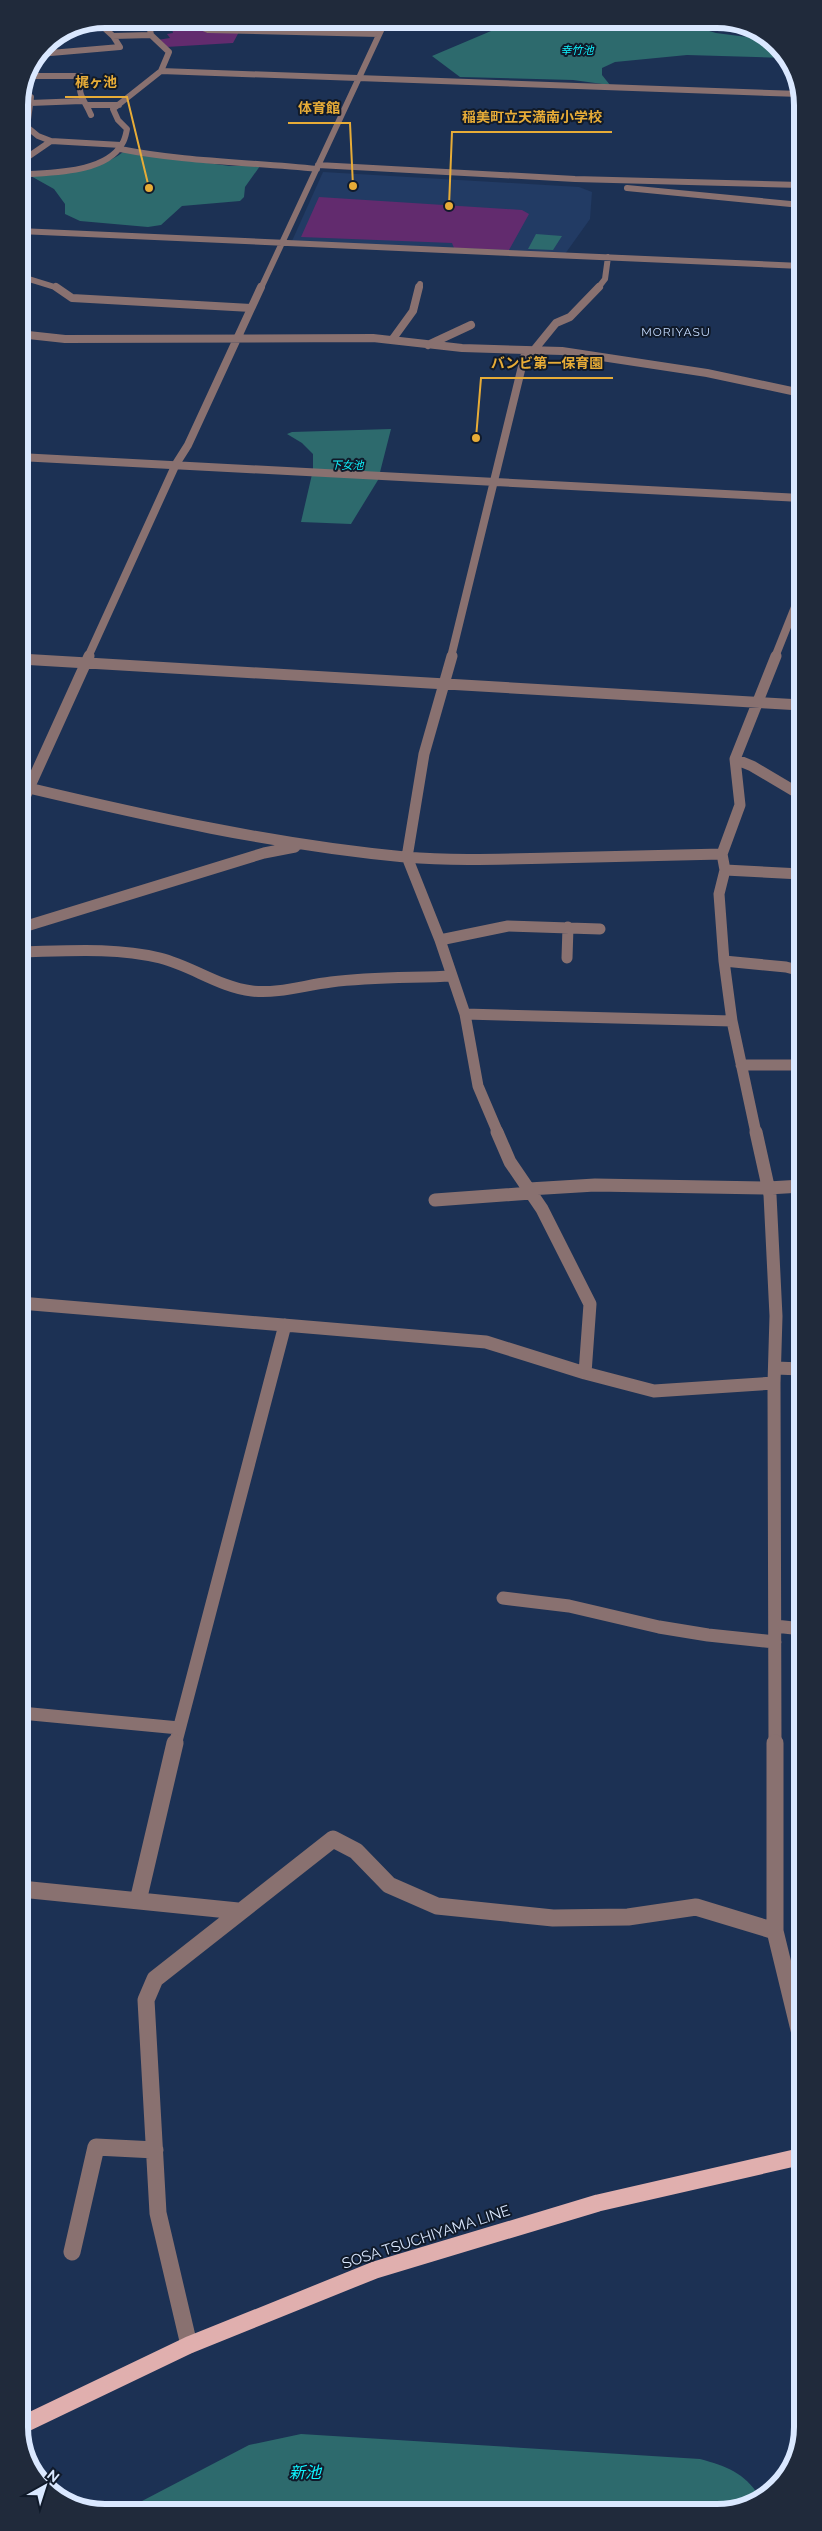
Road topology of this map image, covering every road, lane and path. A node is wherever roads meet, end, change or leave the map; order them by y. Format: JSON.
{"nodes":[{"id":1,"x":104,"y":28,"type":"edge"},
{"id":2,"x":203,"y":28,"type":"edge"},
{"id":3,"x":382,"y":28,"type":"edge"},
{"id":4,"x":150,"y":29,"type":"edge"},
{"id":5,"x":379,"y":34,"type":"junction"},
{"id":6,"x":113,"y":36,"type":"junction"},
{"id":7,"x":47,"y":53,"type":"edge"},
{"id":8,"x":161,"y":71,"type":"junction"},
{"id":9,"x":33,"y":76,"type":"edge"},
{"id":10,"x":358,"y":78,"type":"junction"},
{"id":11,"x":794,"y":94,"type":"edge"},
{"id":12,"x":29,"y":96,"type":"edge"},
{"id":13,"x":30,"y":103,"type":"junction"},
{"id":14,"x":84,"y":103,"type":"junction"},
{"id":15,"x":119,"y":105,"type":"junction"},
{"id":16,"x":91,"y":115,"type":"dead end"},
{"id":17,"x":28,"y":119,"type":"edge"},
{"id":18,"x":28,"y":128,"type":"edge"},
{"id":19,"x":51,"y":141,"type":"junction"},
{"id":20,"x":120,"y":147,"type":"junction"},
{"id":21,"x":28,"y":157,"type":"edge"},
{"id":22,"x":317,"y":167,"type":"junction"},
{"id":23,"x":328,"y":170,"type":"dead end"},
{"id":24,"x":28,"y":174,"type":"edge"},
{"id":25,"x":670,"y":181,"type":"junction"},
{"id":26,"x":794,"y":185,"type":"edge"},
{"id":27,"x":667,"y":191,"type":"junction"},
{"id":28,"x":794,"y":204,"type":"edge"},
{"id":29,"x":28,"y":231,"type":"edge"},
{"id":30,"x":283,"y":243,"type":"junction"},
{"id":31,"x":608,"y":258,"type":"junction"},
{"id":32,"x":794,"y":266,"type":"edge"},
{"id":33,"x":28,"y":279,"type":"edge"},
{"id":34,"x":420,"y":284,"type":"dead end"},
{"id":35,"x":251,"y":308,"type":"junction"},
{"id":36,"x":471,"y":325,"type":"dead end"},
{"id":37,"x":28,"y":335,"type":"edge"},
{"id":38,"x":236,"y":337,"type":"junction"},
{"id":39,"x":392,"y":340,"type":"junction"},
{"id":40,"x":428,"y":345,"type":"junction"},
{"id":41,"x":534,"y":350,"type":"junction"},
{"id":42,"x":794,"y":392,"type":"edge"},
{"id":43,"x":28,"y":457,"type":"edge"},
{"id":44,"x":176,"y":464,"type":"junction"},
{"id":45,"x":494,"y":482,"type":"junction"},
{"id":46,"x":794,"y":498,"type":"edge"},
{"id":47,"x":794,"y":609,"type":"edge"},
{"id":48,"x":28,"y":659,"type":"edge"},
{"id":49,"x":85,"y":663,"type":"junction"},
{"id":50,"x":445,"y":684,"type":"junction"},
{"id":51,"x":756,"y":703,"type":"junction"},
{"id":52,"x":794,"y":705,"type":"edge"},
{"id":53,"x":734,"y":760,"type":"junction"},
{"id":54,"x":28,"y":780,"type":"edge"},
{"id":55,"x":28,"y":789,"type":"edge"},
{"id":56,"x":794,"y":793,"type":"edge"},
{"id":57,"x":305,"y":845,"type":"junction"},
{"id":58,"x":722,"y":854,"type":"junction"},
{"id":59,"x":407,"y":858,"type":"junction"},
{"id":60,"x":725,"y":870,"type":"junction"},
{"id":61,"x":794,"y":874,"type":"edge"},
{"id":62,"x":28,"y":926,"type":"edge"},
{"id":63,"x":568,"y":927,"type":"junction"},
{"id":64,"x":600,"y":929,"type":"dead end"},
{"id":65,"x":440,"y":940,"type":"junction"},
{"id":66,"x":28,"y":952,"type":"edge"},
{"id":67,"x":567,"y":958,"type":"dead end"},
{"id":68,"x":724,"y":961,"type":"junction"},
{"id":69,"x":794,"y":968,"type":"edge"},
{"id":70,"x":452,"y":976,"type":"junction"},
{"id":71,"x":465,"y":1014,"type":"junction"},
{"id":72,"x":732,"y":1021,"type":"junction"},
{"id":73,"x":741,"y":1065,"type":"junction"},
{"id":74,"x":794,"y":1065,"type":"edge"},
{"id":75,"x":794,"y":1186,"type":"edge"},
{"id":76,"x":768,"y":1188,"type":"junction"},
{"id":77,"x":530,"y":1191,"type":"junction"},
{"id":78,"x":435,"y":1200,"type":"dead end"},
{"id":79,"x":28,"y":1305,"type":"edge"},
{"id":80,"x":285,"y":1325,"type":"junction"},
{"id":81,"x":794,"y":1371,"type":"edge"},
{"id":82,"x":585,"y":1373,"type":"junction"},
{"id":83,"x":775,"y":1376,"type":"junction"},
{"id":84,"x":503,"y":1598,"type":"dead end"},
{"id":85,"x":794,"y":1630,"type":"edge"},
{"id":86,"x":775,"y":1634,"type":"junction"},
{"id":87,"x":28,"y":1714,"type":"edge"},
{"id":88,"x":179,"y":1728,"type":"junction"},
{"id":89,"x":28,"y":1890,"type":"edge"},
{"id":90,"x":138,"y":1901,"type":"junction"},
{"id":91,"x":238,"y":1911,"type":"junction"},
{"id":92,"x":776,"y":1931,"type":"junction"},
{"id":93,"x":794,"y":2008,"type":"edge"},
{"id":94,"x":155,"y":2150,"type":"junction"},
{"id":95,"x":794,"y":2158,"type":"edge"},
{"id":96,"x":72,"y":2252,"type":"dead end"},
{"id":97,"x":188,"y":2345,"type":"junction"},
{"id":98,"x":28,"y":2422,"type":"edge"}],
"edges":[{"from":1,"to":6,"type":"street"},
{"from":2,"to":5,"type":"street"},
{"from":3,"to":5,"type":"street"},
{"from":4,"to":6,"type":"street"},
{"from":4,"to":8,"type":"street"},
{"from":5,"to":10,"type":"street"},
{"from":6,"to":7,"type":"street"},
{"from":8,"to":10,"type":"street"},
{"from":8,"to":15,"type":"street"},
{"from":9,"to":14,"type":"street"},
{"from":10,"to":11,"type":"street"},
{"from":10,"to":22,"type":"street"},
{"from":12,"to":13,"type":"street"},
{"from":13,"to":14,"type":"street"},
{"from":13,"to":17,"type":"street"},
{"from":14,"to":15,"type":"street"},
{"from":14,"to":16,"type":"street"},
{"from":15,"to":20,"type":"street"},
{"from":18,"to":19,"type":"street"},
{"from":19,"to":20,"type":"street"},
{"from":19,"to":21,"type":"street"},
{"from":20,"to":22,"type":"street"},
{"from":20,"to":24,"type":"street"},
{"from":22,"to":25,"type":"street"},
{"from":22,"to":30,"type":"street"},
{"from":23,"to":27,"type":"street"},
{"from":25,"to":26,"type":"street"},
{"from":25,"to":27,"type":"street"},
{"from":27,"to":28,"type":"street"},
{"from":29,"to":30,"type":"street"},
{"from":30,"to":31,"type":"street"},
{"from":30,"to":35,"type":"street"},
{"from":31,"to":32,"type":"street"},
{"from":31,"to":41,"type":"street"},
{"from":33,"to":35,"type":"street"},
{"from":34,"to":39,"type":"street"},
{"from":35,"to":38,"type":"street"},
{"from":36,"to":40,"type":"street"},
{"from":37,"to":38,"type":"street"},
{"from":38,"to":39,"type":"street"},
{"from":38,"to":44,"type":"street"},
{"from":39,"to":40,"type":"street"},
{"from":40,"to":41,"type":"street"},
{"from":41,"to":42,"type":"street"},
{"from":41,"to":45,"type":"street"},
{"from":43,"to":44,"type":"street"},
{"from":44,"to":45,"type":"street"},
{"from":44,"to":49,"type":"street"},
{"from":45,"to":46,"type":"street"},
{"from":45,"to":50,"type":"street"},
{"from":47,"to":51,"type":"street"},
{"from":48,"to":49,"type":"street"},
{"from":49,"to":50,"type":"street"},
{"from":49,"to":54,"type":"street"},
{"from":50,"to":51,"type":"street"},
{"from":50,"to":59,"type":"street"},
{"from":51,"to":52,"type":"street"},
{"from":51,"to":53,"type":"street"},
{"from":53,"to":56,"type":"street"},
{"from":53,"to":58,"type":"street"},
{"from":55,"to":57,"type":"street"},
{"from":57,"to":59,"type":"street"},
{"from":57,"to":62,"type":"street"},
{"from":58,"to":59,"type":"street"},
{"from":58,"to":60,"type":"street"},
{"from":59,"to":65,"type":"street"},
{"from":60,"to":61,"type":"street"},
{"from":60,"to":68,"type":"street"},
{"from":63,"to":64,"type":"street"},
{"from":63,"to":65,"type":"street"},
{"from":63,"to":67,"type":"street"},
{"from":65,"to":70,"type":"street"},
{"from":66,"to":70,"type":"street"},
{"from":68,"to":69,"type":"street"},
{"from":68,"to":72,"type":"street"},
{"from":70,"to":71,"type":"street"},
{"from":71,"to":72,"type":"street"},
{"from":71,"to":77,"type":"street"},
{"from":72,"to":73,"type":"street"},
{"from":73,"to":74,"type":"street"},
{"from":73,"to":76,"type":"street"},
{"from":75,"to":76,"type":"street"},
{"from":76,"to":77,"type":"street"},
{"from":76,"to":83,"type":"street"},
{"from":77,"to":78,"type":"street"},
{"from":77,"to":82,"type":"street"},
{"from":79,"to":80,"type":"street"},
{"from":80,"to":82,"type":"street"},
{"from":80,"to":88,"type":"street"},
{"from":81,"to":83,"type":"street"},
{"from":82,"to":83,"type":"street"},
{"from":83,"to":86,"type":"street"},
{"from":84,"to":86,"type":"street"},
{"from":85,"to":86,"type":"street"},
{"from":86,"to":92,"type":"street"},
{"from":87,"to":88,"type":"street"},
{"from":88,"to":90,"type":"street"},
{"from":89,"to":90,"type":"street"},
{"from":90,"to":91,"type":"street"},
{"from":91,"to":92,"type":"street"},
{"from":91,"to":94,"type":"street"},
{"from":92,"to":93,"type":"street"},
{"from":94,"to":96,"type":"street"},
{"from":94,"to":97,"type":"street"},
{"from":95,"to":97,"type":"main road","name":"SOSA TSUCHIYAMA LINE"},
{"from":97,"to":98,"type":"main road","name":"SOSA TSUCHIYAMA LINE"}]}
